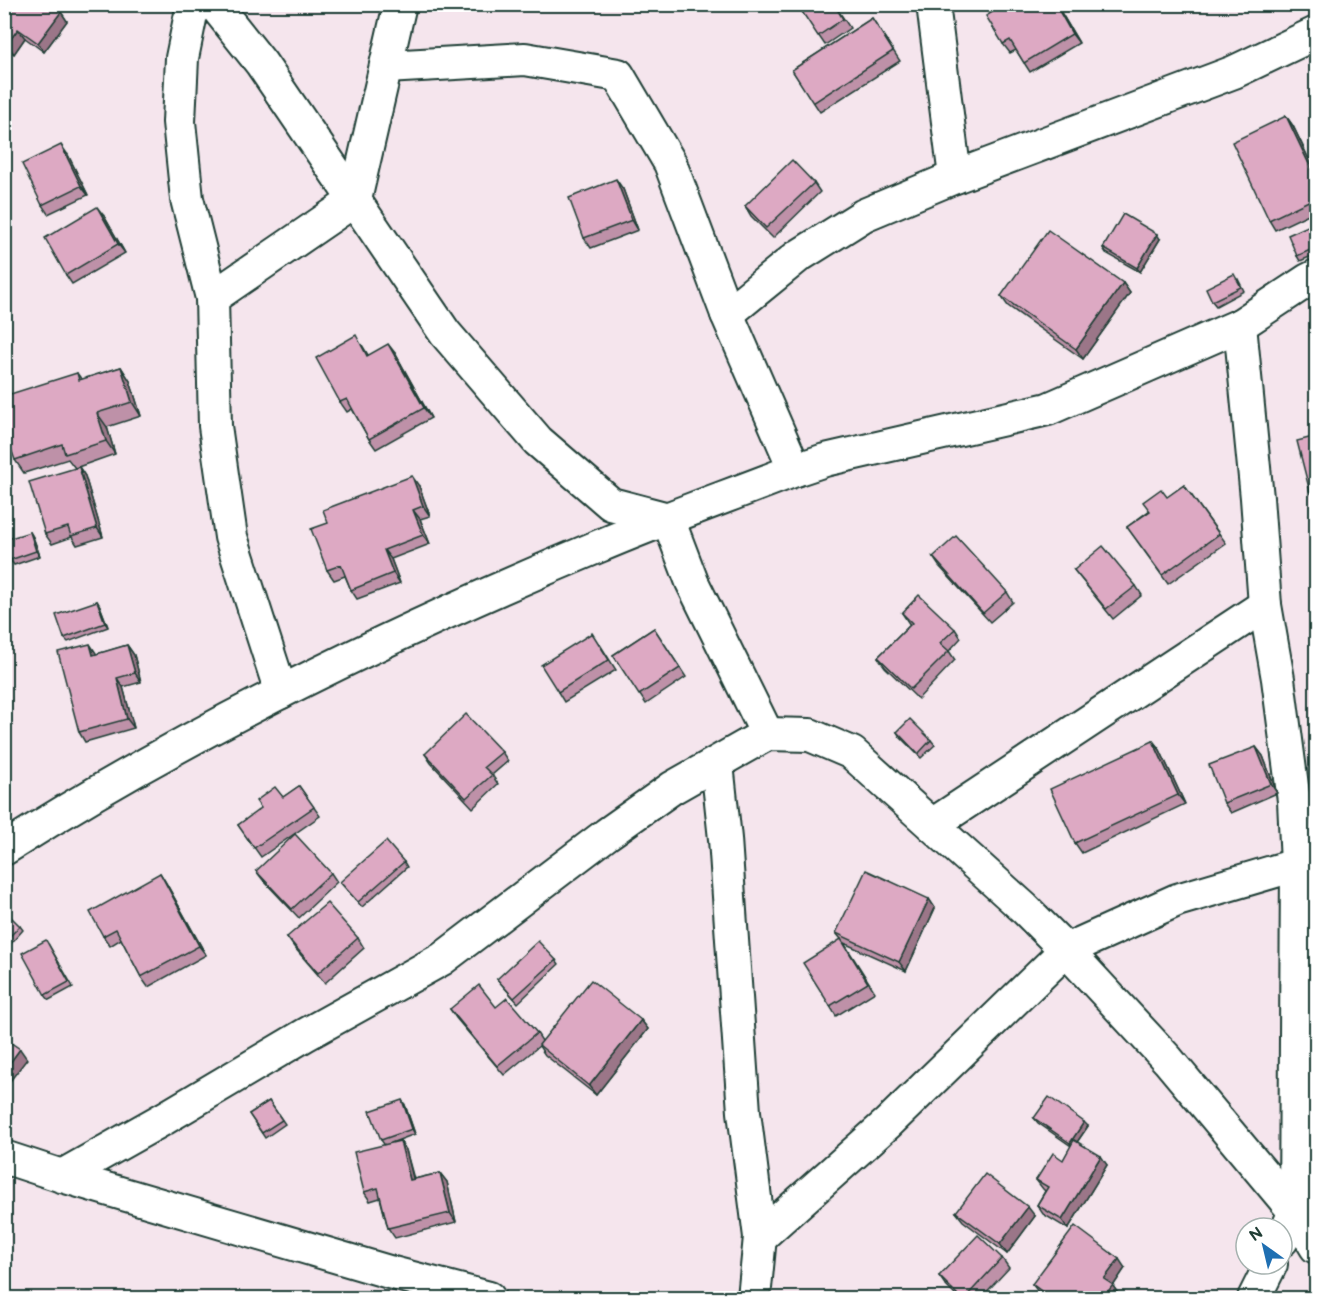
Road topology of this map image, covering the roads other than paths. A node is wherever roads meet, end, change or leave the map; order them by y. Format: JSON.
{"nodes":[{"id":1,"x":193,"y":4,"type":"edge"},
{"id":2,"x":214,"y":4,"type":"edge"},
{"id":3,"x":400,"y":4,"type":"edge"},
{"id":4,"x":933,"y":4,"type":"edge"},
{"id":5,"x":1317,"y":33,"type":"edge"},
{"id":6,"x":386,"y":68,"type":"junction"},
{"id":7,"x":955,"y":177,"type":"junction"},
{"id":8,"x":355,"y":200,"type":"junction"},
{"id":9,"x":1317,"y":276,"type":"edge"},
{"id":10,"x":212,"y":298,"type":"junction"},
{"id":11,"x":728,"y":314,"type":"junction"},
{"id":12,"x":1240,"y":325,"type":"junction"},
{"id":13,"x":795,"y":470,"type":"junction"},
{"id":14,"x":668,"y":519,"type":"junction"},
{"id":15,"x":1265,"y":605,"type":"junction"},
{"id":16,"x":281,"y":692,"type":"junction"},
{"id":17,"x":767,"y":734,"type":"junction"},
{"id":18,"x":717,"y":764,"type":"junction"},
{"id":19,"x":932,"y":825,"type":"junction"},
{"id":20,"x":4,"y":849,"type":"edge"},
{"id":21,"x":1307,"y":861,"type":"edge"},
{"id":22,"x":1066,"y":950,"type":"junction"},
{"id":23,"x":4,"y":1157,"type":"edge"},
{"id":24,"x":62,"y":1176,"type":"junction"},
{"id":25,"x":1295,"y":1212,"type":"junction"},
{"id":26,"x":1293,"y":1216,"type":"edge"},
{"id":27,"x":760,"y":1237,"type":"junction"},
{"id":28,"x":1317,"y":1246,"type":"edge"},
{"id":29,"x":1265,"y":1276,"type":"edge"},
{"id":30,"x":489,"y":1299,"type":"edge"},
{"id":31,"x":754,"y":1299,"type":"edge"},
{"id":32,"x":1254,"y":1299,"type":"edge"}],
"edges":[{"from":1,"to":10,"type":"street"},
{"from":2,"to":8,"type":"street"},
{"from":3,"to":6,"type":"street"},
{"from":4,"to":7,"type":"street"},
{"from":5,"to":7,"type":"street"},
{"from":6,"to":8,"type":"street"},
{"from":6,"to":11,"type":"street"},
{"from":7,"to":11,"type":"street"},
{"from":8,"to":10,"type":"street"},
{"from":8,"to":14,"type":"street"},
{"from":9,"to":12,"type":"street"},
{"from":10,"to":16,"type":"street"},
{"from":11,"to":13,"type":"street"},
{"from":12,"to":13,"type":"street"},
{"from":12,"to":15,"type":"street"},
{"from":13,"to":14,"type":"street"},
{"from":14,"to":16,"type":"street"},
{"from":14,"to":17,"type":"street"},
{"from":15,"to":19,"type":"street"},
{"from":15,"to":21,"type":"street"},
{"from":16,"to":20,"type":"street"},
{"from":17,"to":18,"type":"street"},
{"from":17,"to":19,"type":"street"},
{"from":18,"to":24,"type":"street"},
{"from":18,"to":27,"type":"street"},
{"from":19,"to":22,"type":"street"},
{"from":21,"to":22,"type":"street"},
{"from":21,"to":25,"type":"street"},
{"from":22,"to":25,"type":"street"},
{"from":22,"to":27,"type":"street"},
{"from":23,"to":24,"type":"street"},
{"from":24,"to":30,"type":"street"},
{"from":25,"to":26,"type":"street"},
{"from":25,"to":28,"type":"street"},
{"from":27,"to":31,"type":"street"},
{"from":29,"to":32,"type":"street"}]}
